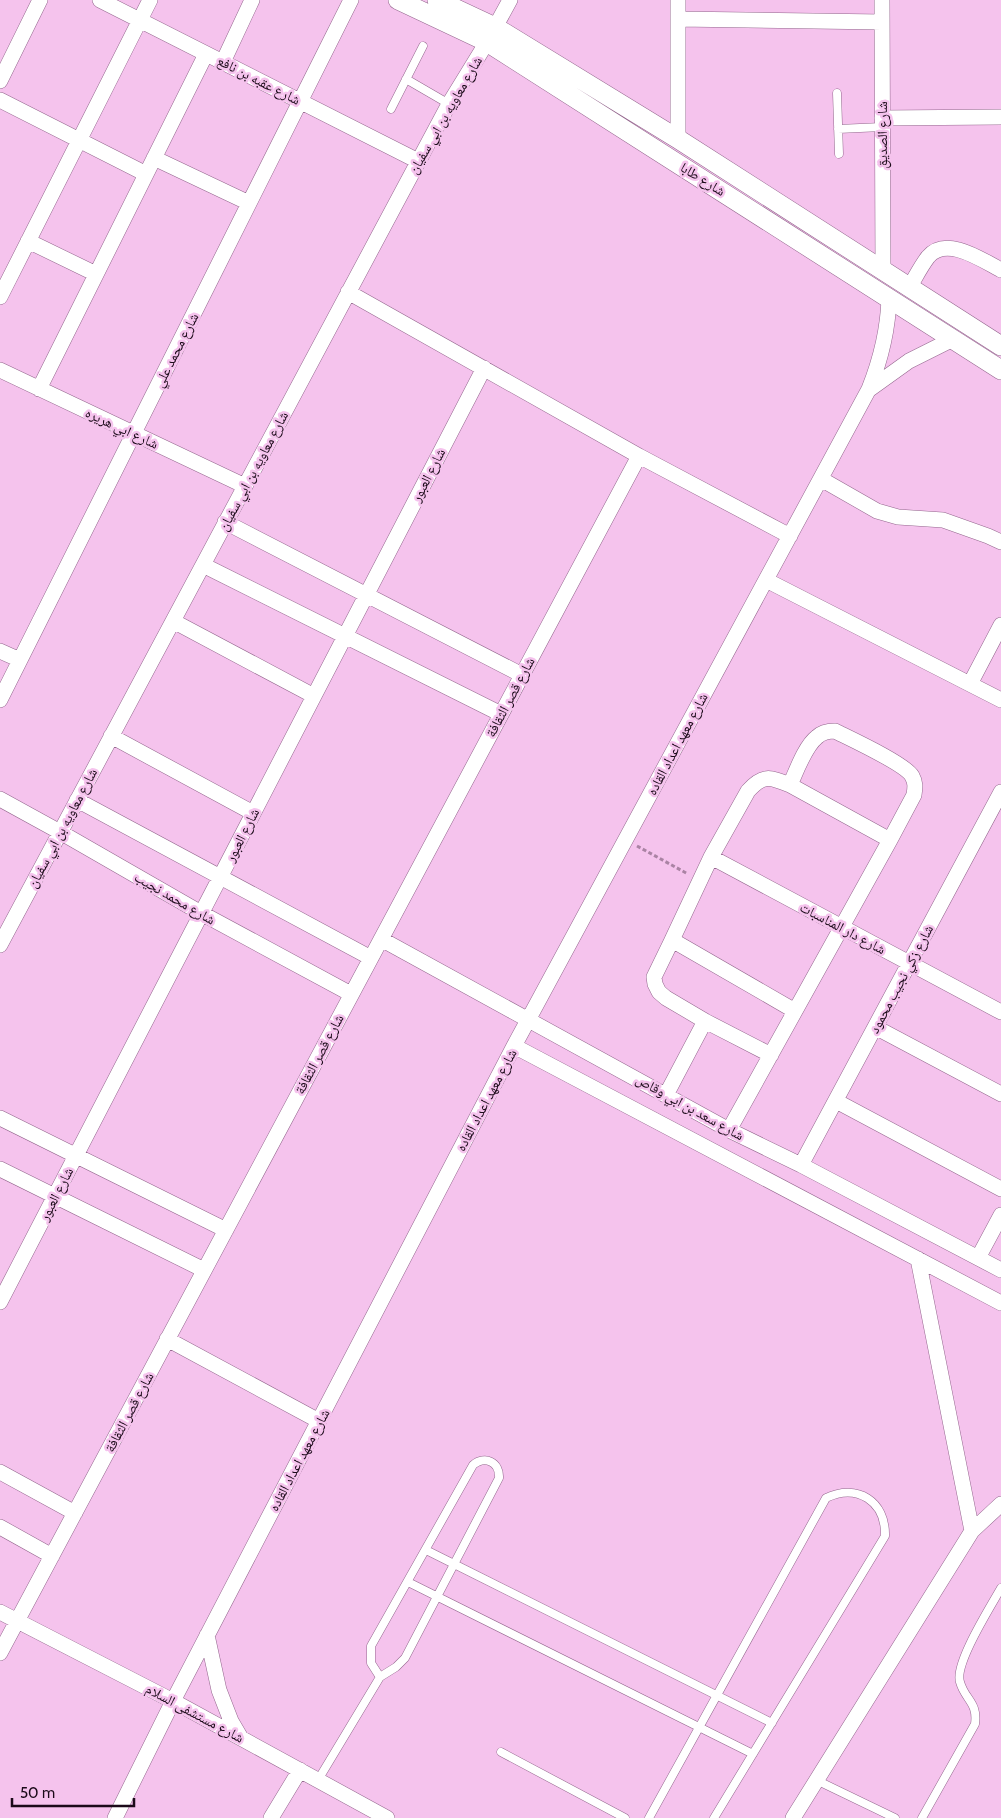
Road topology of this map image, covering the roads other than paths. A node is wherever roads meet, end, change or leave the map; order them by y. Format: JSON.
{"nodes":[{"id":1,"x":40,"y":0,"type":"edge"},
{"id":2,"x":100,"y":0,"type":"edge"},
{"id":3,"x":150,"y":0,"type":"edge"},
{"id":4,"x":252,"y":0,"type":"edge"},
{"id":5,"x":351,"y":0,"type":"edge"},
{"id":6,"x":398,"y":0,"type":"edge"},
{"id":7,"x":437,"y":0,"type":"edge"},
{"id":8,"x":510,"y":0,"type":"edge"},
{"id":9,"x":678,"y":0,"type":"edge"},
{"id":10,"x":882,"y":0,"type":"edge"},
{"id":11,"x":678,"y":19,"type":"junction"},
{"id":12,"x":140,"y":20,"type":"junction"},
{"id":13,"x":882,"y":22,"type":"junction"},
{"id":14,"x":491,"y":35,"type":"junction"},
{"id":15,"x":423,"y":46,"type":"dead end"},
{"id":16,"x":206,"y":54,"type":"junction"},
{"id":17,"x":223,"y":62,"type":"junction"},
{"id":18,"x":406,"y":79,"type":"junction"},
{"id":19,"x":0,"y":81,"type":"edge"},
{"id":20,"x":837,"y":94,"type":"dead end"},
{"id":21,"x":0,"y":100,"type":"edge"},
{"id":22,"x":300,"y":101,"type":"junction"},
{"id":23,"x":449,"y":104,"type":"junction"},
{"id":24,"x":391,"y":109,"type":"dead end"},
{"id":25,"x":1001,"y":117,"type":"edge"},
{"id":26,"x":882,"y":123,"type":"junction"},
{"id":27,"x":838,"y":129,"type":"junction"},
{"id":28,"x":678,"y":139,"type":"junction"},
{"id":29,"x":79,"y":140,"type":"junction"},
{"id":30,"x":839,"y":154,"type":"dead end"},
{"id":31,"x":154,"y":158,"type":"junction"},
{"id":32,"x":418,"y":161,"type":"junction"},
{"id":33,"x":146,"y":174,"type":"junction"},
{"id":34,"x":249,"y":203,"type":"junction"},
{"id":35,"x":28,"y":241,"type":"junction"},
{"id":36,"x":1001,"y":270,"type":"edge"},
{"id":37,"x":883,"y":271,"type":"junction"},
{"id":38,"x":96,"y":274,"type":"junction"},
{"id":39,"x":909,"y":288,"type":"junction"},
{"id":40,"x":348,"y":292,"type":"junction"},
{"id":41,"x":0,"y":297,"type":"edge"},
{"id":42,"x":889,"y":298,"type":"junction"},
{"id":43,"x":953,"y":339,"type":"junction"},
{"id":44,"x":1001,"y":346,"type":"edge"},
{"id":45,"x":484,"y":368,"type":"junction"},
{"id":46,"x":0,"y":370,"type":"edge"},
{"id":47,"x":1001,"y":370,"type":"edge"},
{"id":48,"x":38,"y":389,"type":"junction"},
{"id":49,"x":869,"y":390,"type":"junction"},
{"id":50,"x":134,"y":434,"type":"junction"},
{"id":51,"x":639,"y":456,"type":"junction"},
{"id":52,"x":820,"y":479,"type":"junction"},
{"id":53,"x":245,"y":486,"type":"junction"},
{"id":54,"x":226,"y":522,"type":"junction"},
{"id":55,"x":790,"y":536,"type":"junction"},
{"id":56,"x":1001,"y":542,"type":"edge"},
{"id":57,"x":203,"y":565,"type":"junction"},
{"id":58,"x":766,"y":580,"type":"junction"},
{"id":59,"x":366,"y":594,"type":"junction"},
{"id":60,"x":173,"y":621,"type":"junction"},
{"id":61,"x":1001,"y":625,"type":"edge"},
{"id":62,"x":345,"y":636,"type":"junction"},
{"id":63,"x":0,"y":651,"type":"edge"},
{"id":64,"x":20,"y":660,"type":"junction"},
{"id":65,"x":522,"y":675,"type":"junction"},
{"id":66,"x":970,"y":684,"type":"junction"},
{"id":67,"x":314,"y":696,"type":"junction"},
{"id":68,"x":0,"y":700,"type":"edge"},
{"id":69,"x":1001,"y":700,"type":"edge"},
{"id":70,"x":501,"y":714,"type":"junction"},
{"id":71,"x":111,"y":736,"type":"junction"},
{"id":72,"x":790,"y":785,"type":"junction"},
{"id":73,"x":1001,"y":792,"type":"edge"},
{"id":74,"x":0,"y":799,"type":"edge"},
{"id":75,"x":77,"y":800,"type":"junction"},
{"id":76,"x":253,"y":813,"type":"junction"},
{"id":77,"x":60,"y":832,"type":"junction"},
{"id":78,"x":890,"y":840,"type":"junction"},
{"id":79,"x":711,"y":857,"type":"junction"},
{"id":80,"x":220,"y":877,"type":"junction"},
{"id":81,"x":201,"y":913,"type":"junction"},
{"id":82,"x":841,"y":927,"type":"junction"},
{"id":83,"x":381,"y":938,"type":"junction"},
{"id":84,"x":672,"y":940,"type":"junction"},
{"id":85,"x":0,"y":945,"type":"edge"},
{"id":86,"x":371,"y":958,"type":"junction"},
{"id":87,"x":909,"y":963,"type":"junction"},
{"id":88,"x":351,"y":994,"type":"junction"},
{"id":89,"x":795,"y":1011,"type":"junction"},
{"id":90,"x":1001,"y":1012,"type":"edge"},
{"id":91,"x":529,"y":1020,"type":"junction"},
{"id":92,"x":706,"y":1022,"type":"junction"},
{"id":93,"x":875,"y":1027,"type":"junction"},
{"id":94,"x":514,"y":1046,"type":"junction"},
{"id":95,"x":770,"y":1056,"type":"junction"},
{"id":96,"x":1001,"y":1094,"type":"edge"},
{"id":97,"x":666,"y":1095,"type":"junction"},
{"id":98,"x":836,"y":1101,"type":"junction"},
{"id":99,"x":0,"y":1118,"type":"edge"},
{"id":100,"x":729,"y":1130,"type":"junction"},
{"id":101,"x":76,"y":1156,"type":"junction"},
{"id":102,"x":801,"y":1166,"type":"junction"},
{"id":103,"x":0,"y":1169,"type":"edge"},
{"id":104,"x":1001,"y":1189,"type":"edge"},
{"id":105,"x":55,"y":1196,"type":"junction"},
{"id":106,"x":1001,"y":1215,"type":"edge"},
{"id":107,"x":226,"y":1230,"type":"junction"},
{"id":108,"x":978,"y":1258,"type":"junction"},
{"id":109,"x":918,"y":1259,"type":"junction"},
{"id":110,"x":204,"y":1270,"type":"junction"},
{"id":111,"x":1001,"y":1270,"type":"edge"},
{"id":112,"x":0,"y":1302,"type":"edge"},
{"id":113,"x":1001,"y":1303,"type":"edge"},
{"id":114,"x":167,"y":1339,"type":"junction"},
{"id":115,"x":319,"y":1421,"type":"junction"},
{"id":116,"x":0,"y":1472,"type":"edge"},
{"id":117,"x":1001,"y":1504,"type":"edge"},
{"id":118,"x":75,"y":1513,"type":"junction"},
{"id":119,"x":0,"y":1527,"type":"edge"},
{"id":120,"x":972,"y":1531,"type":"junction"},
{"id":121,"x":426,"y":1550,"type":"junction"},
{"id":122,"x":52,"y":1556,"type":"junction"},
{"id":123,"x":454,"y":1564,"type":"junction"},
{"id":124,"x":408,"y":1582,"type":"junction"},
{"id":125,"x":1001,"y":1588,"type":"edge"},
{"id":126,"x":437,"y":1596,"type":"junction"},
{"id":127,"x":0,"y":1612,"type":"edge"},
{"id":128,"x":17,"y":1621,"type":"junction"},
{"id":129,"x":207,"y":1635,"type":"junction"},
{"id":130,"x":0,"y":1653,"type":"edge"},
{"id":131,"x":380,"y":1677,"type":"junction"},
{"id":132,"x":717,"y":1695,"type":"junction"},
{"id":133,"x":173,"y":1701,"type":"junction"},
{"id":134,"x":772,"y":1723,"type":"junction"},
{"id":135,"x":699,"y":1727,"type":"junction"},
{"id":136,"x":241,"y":1738,"type":"junction"},
{"id":137,"x":501,"y":1752,"type":"dead end"},
{"id":138,"x":753,"y":1754,"type":"junction"},
{"id":139,"x":300,"y":1770,"type":"junction"},
{"id":140,"x":318,"y":1780,"type":"junction"},
{"id":141,"x":816,"y":1780,"type":"junction"},
{"id":142,"x":115,"y":1818,"type":"edge"},
{"id":143,"x":271,"y":1818,"type":"edge"},
{"id":144,"x":387,"y":1818,"type":"edge"},
{"id":145,"x":625,"y":1818,"type":"edge"},
{"id":146,"x":649,"y":1818,"type":"edge"},
{"id":147,"x":714,"y":1818,"type":"edge"},
{"id":148,"x":793,"y":1818,"type":"edge"},
{"id":149,"x":895,"y":1818,"type":"edge"},
{"id":150,"x":922,"y":1818,"type":"edge"}],
"edges":[{"from":1,"to":19,"type":"street"},
{"from":2,"to":12,"type":"street","name":"شارع عقبه بن نافع"},
{"from":3,"to":12,"type":"street"},
{"from":4,"to":17,"type":"street"},
{"from":5,"to":22,"type":"street","name":"شارع محمد علي"},
{"from":6,"to":14,"type":"street","name":"شارع طابا"},
{"from":7,"to":14,"type":"street","name":"شارع طابا"},
{"from":8,"to":14,"type":"street","name":"شارع معاويه بن ابي سفيان"},
{"from":9,"to":11,"type":"street"},
{"from":10,"to":13,"type":"street","name":"شارع الصديق"},
{"from":11,"to":13,"type":"street"},
{"from":11,"to":28,"type":"street"},
{"from":12,"to":16,"type":"street","name":"شارع عقبه بن نافع"},
{"from":12,"to":29,"type":"street"},
{"from":13,"to":26,"type":"street","name":"شارع الصديق"},
{"from":14,"to":23,"type":"street","name":"شارع معاويه بن ابي سفيان"},
{"from":14,"to":28,"type":"street","name":"شارع طابا"},
{"from":14,"to":42,"type":"street","name":"شارع طابا"},
{"from":15,"to":18,"type":"lane"},
{"from":16,"to":17,"type":"street","name":"شارع عقبه بن نافع"},
{"from":16,"to":31,"type":"street"},
{"from":17,"to":22,"type":"street","name":"شارع عقبه بن نافع"},
{"from":18,"to":23,"type":"lane"},
{"from":18,"to":24,"type":"lane"},
{"from":20,"to":27,"type":"lane"},
{"from":21,"to":29,"type":"street"},
{"from":22,"to":32,"type":"street","name":"شارع عقبه بن نافع"},
{"from":22,"to":34,"type":"street","name":"شارع محمد علي"},
{"from":23,"to":32,"type":"street","name":"شارع معاويه بن ابي سفيان"},
{"from":25,"to":26,"type":"street"},
{"from":26,"to":27,"type":"lane"},
{"from":26,"to":37,"type":"street","name":"شارع الصديق"},
{"from":27,"to":30,"type":"lane"},
{"from":28,"to":37,"type":"street","name":"شارع طابا"},
{"from":29,"to":33,"type":"street"},
{"from":29,"to":35,"type":"street"},
{"from":31,"to":33,"type":"street"},
{"from":31,"to":34,"type":"street"},
{"from":32,"to":40,"type":"street","name":"شارع معاويه بن ابي سفيان"},
{"from":33,"to":38,"type":"street"},
{"from":34,"to":50,"type":"street","name":"شارع محمد علي"},
{"from":35,"to":38,"type":"street"},
{"from":35,"to":41,"type":"street"},
{"from":36,"to":39,"type":"street"},
{"from":37,"to":39,"type":"street","name":"شارع طابا"},
{"from":38,"to":48,"type":"street"},
{"from":39,"to":44,"type":"street","name":"شارع طابا"},
{"from":40,"to":45,"type":"street"},
{"from":40,"to":53,"type":"street","name":"شارع معاويه بن ابي سفيان"},
{"from":42,"to":43,"type":"street","name":"شارع طابا"},
{"from":42,"to":49,"type":"street","name":"شارع معهد اعداد القاده"},
{"from":43,"to":47,"type":"street","name":"شارع طابا"},
{"from":43,"to":49,"type":"street","name":"شارع معهد اعداد القاده"},
{"from":45,"to":51,"type":"street"},
{"from":45,"to":59,"type":"street","name":"شارع العبور"},
{"from":46,"to":48,"type":"street","name":"شارع ابي هريره"},
{"from":48,"to":50,"type":"street","name":"شارع ابي هريره"},
{"from":49,"to":52,"type":"street","name":"شارع معهد اعداد القاده"},
{"from":50,"to":53,"type":"street","name":"شارع ابي هريره"},
{"from":50,"to":64,"type":"street","name":"شارع محمد علي"},
{"from":51,"to":55,"type":"street"},
{"from":51,"to":65,"type":"street","name":"شارع قصر الثقافة"},
{"from":52,"to":55,"type":"street","name":"شارع معهد اعداد القاده"},
{"from":52,"to":56,"type":"street"},
{"from":53,"to":54,"type":"street","name":"شارع معاويه بن ابي سفيان"},
{"from":54,"to":57,"type":"street","name":"شارع معاويه بن ابي سفيان"},
{"from":54,"to":59,"type":"street"},
{"from":55,"to":58,"type":"street","name":"شارع معهد اعداد القاده"},
{"from":57,"to":60,"type":"street","name":"شارع معاويه بن ابي سفيان"},
{"from":57,"to":62,"type":"street"},
{"from":58,"to":66,"type":"street"},
{"from":58,"to":91,"type":"street","name":"شارع معهد اعداد القاده"},
{"from":59,"to":62,"type":"street","name":"شارع العبور"},
{"from":59,"to":65,"type":"street"},
{"from":60,"to":67,"type":"street"},
{"from":60,"to":71,"type":"street","name":"شارع معاويه بن ابي سفيان"},
{"from":61,"to":66,"type":"street"},
{"from":62,"to":67,"type":"street","name":"شارع العبور"},
{"from":62,"to":70,"type":"street"},
{"from":63,"to":64,"type":"street"},
{"from":64,"to":68,"type":"street","name":"شارع محمد علي"},
{"from":65,"to":70,"type":"street","name":"شارع قصر الثقافة"},
{"from":66,"to":69,"type":"street"},
{"from":67,"to":76,"type":"street","name":"شارع العبور"},
{"from":70,"to":83,"type":"street","name":"شارع قصر الثقافة"},
{"from":71,"to":75,"type":"street","name":"شارع معاويه بن ابي سفيان"},
{"from":71,"to":76,"type":"street"},
{"from":72,"to":78,"type":"street"},
{"from":72,"to":78,"type":"street"},
{"from":72,"to":79,"type":"street"},
{"from":73,"to":87,"type":"street","name":"شارع زكي نجيب محمود"},
{"from":74,"to":77,"type":"street","name":"شارع محمد نجيب"},
{"from":75,"to":77,"type":"street","name":"شارع معاويه بن ابي سفيان"},
{"from":75,"to":80,"type":"street"},
{"from":76,"to":80,"type":"street","name":"شارع العبور"},
{"from":77,"to":81,"type":"street","name":"شارع محمد نجيب"},
{"from":77,"to":85,"type":"street","name":"شارع معاويه بن ابي سفيان"},
{"from":78,"to":82,"type":"street"},
{"from":79,"to":82,"type":"street","name":"شارع دار المناسبات"},
{"from":79,"to":84,"type":"street"},
{"from":80,"to":81,"type":"street","name":"شارع العبور"},
{"from":80,"to":86,"type":"street"},
{"from":81,"to":88,"type":"street","name":"شارع محمد نجيب"},
{"from":81,"to":101,"type":"street","name":"شارع العبور"},
{"from":82,"to":87,"type":"street","name":"شارع دار المناسبات"},
{"from":82,"to":89,"type":"street"},
{"from":83,"to":86,"type":"street","name":"شارع قصر الثقافة"},
{"from":83,"to":91,"type":"street","name":"شارع سعد بن ابي وقاص"},
{"from":84,"to":89,"type":"street"},
{"from":84,"to":92,"type":"street"},
{"from":86,"to":88,"type":"street","name":"شارع قصر الثقافة"},
{"from":87,"to":90,"type":"street","name":"شارع دار المناسبات"},
{"from":87,"to":93,"type":"street","name":"شارع زكي نجيب محمود"},
{"from":88,"to":107,"type":"street","name":"شارع قصر الثقافة"},
{"from":89,"to":95,"type":"street"},
{"from":91,"to":94,"type":"street","name":"شارع معهد اعداد القاده"},
{"from":91,"to":97,"type":"street","name":"شارع سعد بن ابي وقاص"},
{"from":92,"to":95,"type":"street"},
{"from":92,"to":97,"type":"street"},
{"from":93,"to":96,"type":"street"},
{"from":93,"to":98,"type":"street","name":"شارع زكي نجيب محمود"},
{"from":94,"to":109,"type":"street","name":"شارع سعد بن ابي وقاص"},
{"from":94,"to":115,"type":"street","name":"شارع معهد اعداد القاده"},
{"from":95,"to":100,"type":"street"},
{"from":97,"to":100,"type":"street","name":"شارع سعد بن ابي وقاص"},
{"from":98,"to":102,"type":"street","name":"شارع زكي نجيب محمود"},
{"from":98,"to":104,"type":"street"},
{"from":99,"to":101,"type":"street"},
{"from":100,"to":102,"type":"street","name":"شارع سعد بن ابي وقاص"},
{"from":101,"to":105,"type":"street","name":"شارع العبور"},
{"from":101,"to":107,"type":"street"},
{"from":102,"to":108,"type":"street","name":"شارع سعد بن ابي وقاص"},
{"from":103,"to":105,"type":"street"},
{"from":105,"to":110,"type":"street"},
{"from":105,"to":112,"type":"street","name":"شارع العبور"},
{"from":106,"to":108,"type":"street"},
{"from":107,"to":110,"type":"street","name":"شارع قصر الثقافة"},
{"from":108,"to":111,"type":"street","name":"شارع سعد بن ابي وقاص"},
{"from":109,"to":113,"type":"street","name":"شارع سعد بن ابي وقاص"},
{"from":109,"to":120,"type":"street"},
{"from":110,"to":114,"type":"street","name":"شارع قصر الثقافة"},
{"from":114,"to":115,"type":"street"},
{"from":114,"to":118,"type":"street","name":"شارع قصر الثقافة"},
{"from":115,"to":129,"type":"street","name":"شارع معهد اعداد القاده"},
{"from":116,"to":118,"type":"street"},
{"from":117,"to":120,"type":"street"},
{"from":118,"to":122,"type":"street","name":"شارع قصر الثقافة"},
{"from":119,"to":122,"type":"street"},
{"from":120,"to":141,"type":"street"},
{"from":121,"to":123,"type":"lane"},
{"from":121,"to":123,"type":"lane"},
{"from":121,"to":124,"type":"lane"},
{"from":122,"to":128,"type":"street","name":"شارع قصر الثقافة"},
{"from":123,"to":126,"type":"lane"},
{"from":123,"to":132,"type":"lane"},
{"from":124,"to":126,"type":"lane"},
{"from":124,"to":131,"type":"lane"},
{"from":125,"to":150,"type":"lane"},
{"from":126,"to":131,"type":"lane"},
{"from":126,"to":135,"type":"lane"},
{"from":127,"to":128,"type":"street","name":"شارع مستشفى السلام"},
{"from":128,"to":130,"type":"street","name":"شارع قصر الثقافة"},
{"from":128,"to":133,"type":"street","name":"شارع مستشفى السلام"},
{"from":129,"to":133,"type":"street","name":"شارع معهد اعداد القاده"},
{"from":129,"to":136,"type":"street"},
{"from":131,"to":140,"type":"lane"},
{"from":132,"to":134,"type":"lane"},
{"from":132,"to":134,"type":"lane"},
{"from":132,"to":135,"type":"lane"},
{"from":133,"to":136,"type":"street","name":"شارع مستشفى السلام"},
{"from":133,"to":142,"type":"street","name":"شارع معهد اعداد القاده"},
{"from":134,"to":138,"type":"lane"},
{"from":135,"to":138,"type":"lane"},
{"from":135,"to":146,"type":"lane"},
{"from":136,"to":139,"type":"street","name":"شارع مستشفى السلام"},
{"from":137,"to":145,"type":"lane"},
{"from":138,"to":147,"type":"lane"},
{"from":139,"to":140,"type":"street","name":"شارع مستشفى السلام"},
{"from":139,"to":143,"type":"street"},
{"from":140,"to":144,"type":"street","name":"شارع مستشفى السلام"},
{"from":141,"to":148,"type":"street"},
{"from":141,"to":149,"type":"lane"}]}
